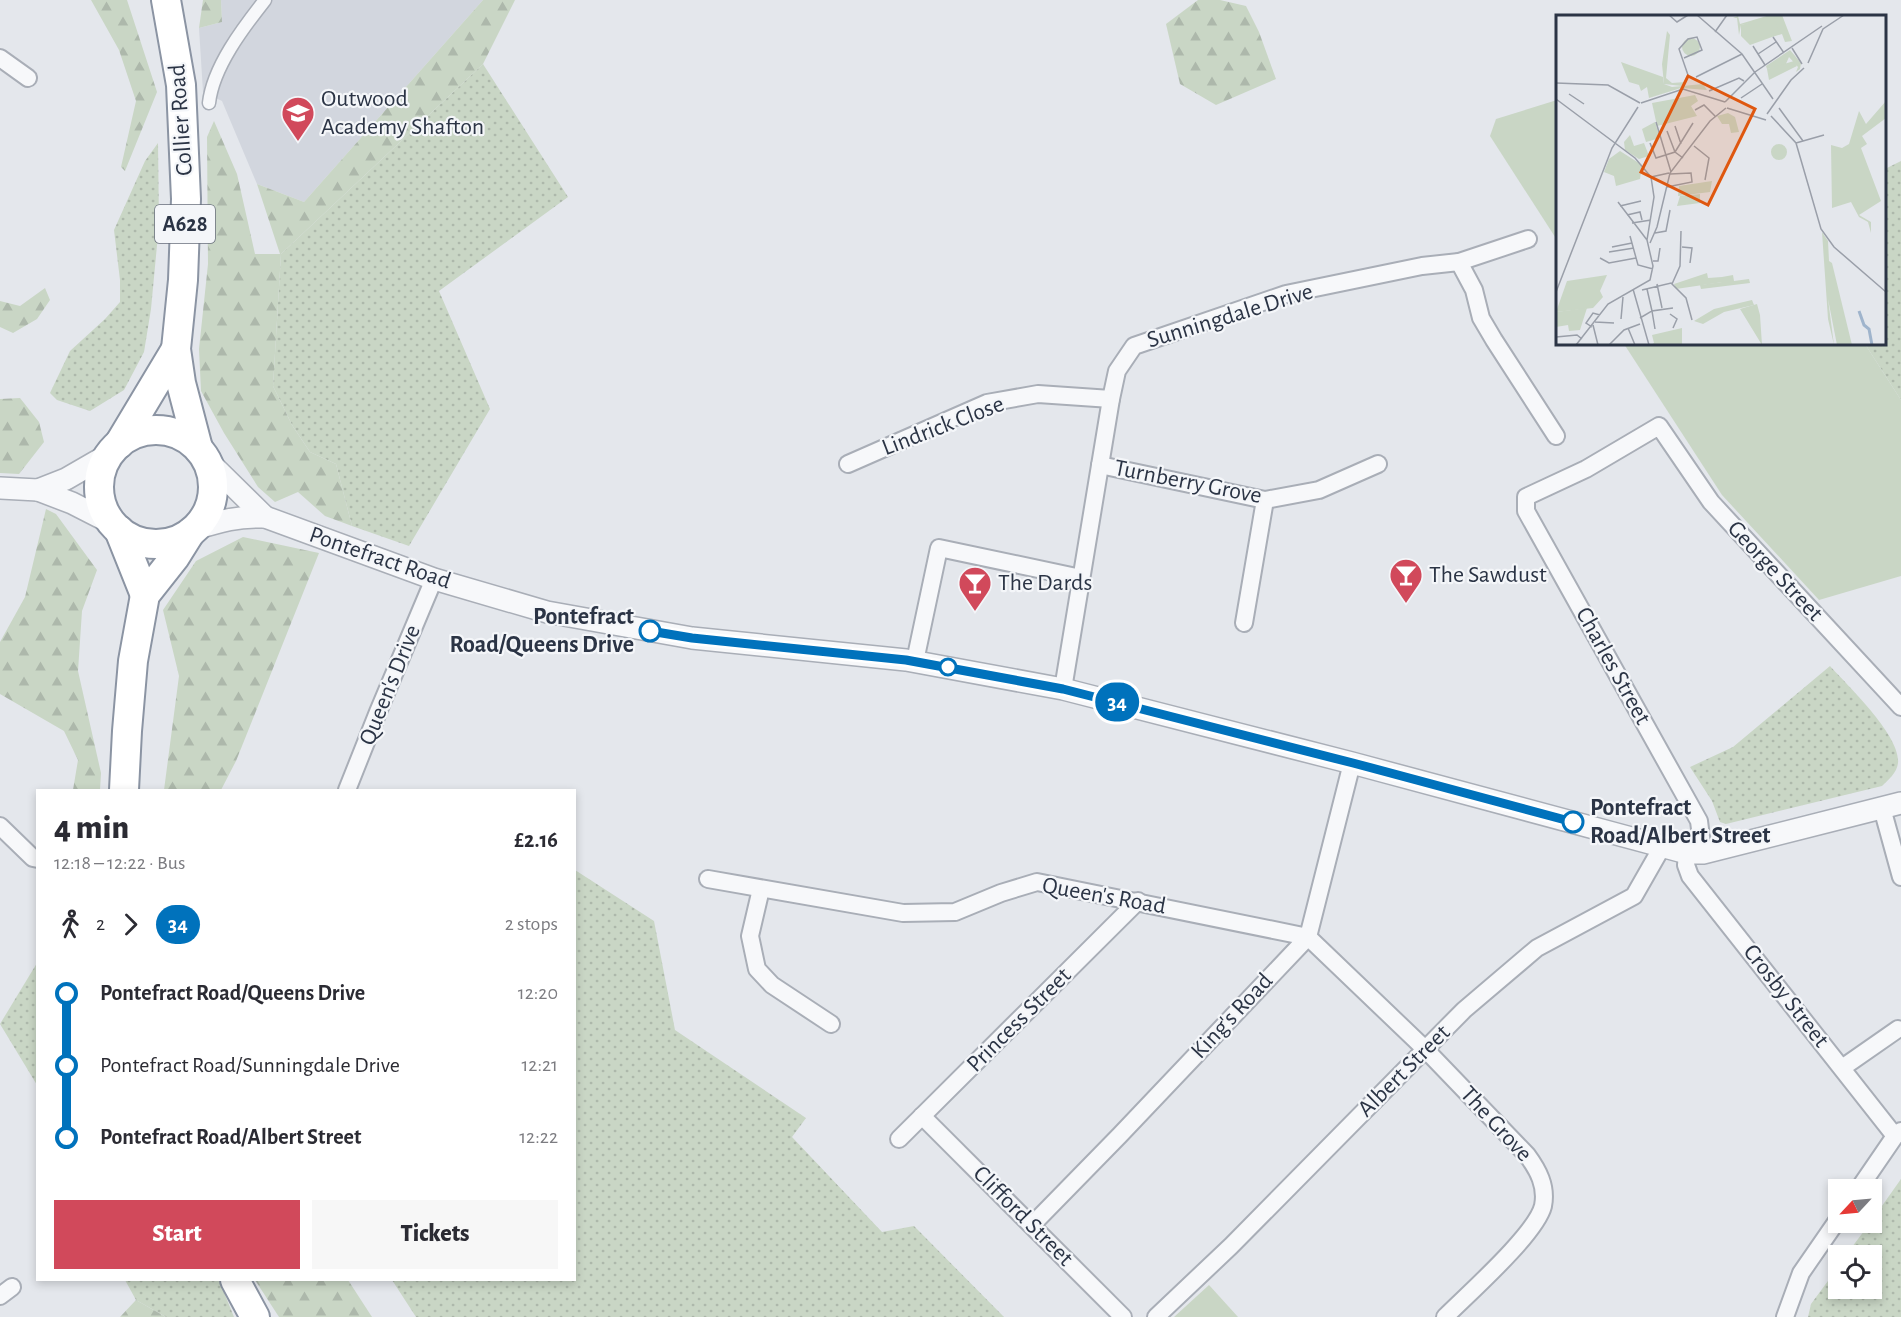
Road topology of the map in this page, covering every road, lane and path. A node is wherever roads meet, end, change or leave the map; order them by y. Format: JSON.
{"nodes":[{"id":1,"x":166,"y":0,"type":"edge"},
{"id":2,"x":265,"y":0,"type":"edge"},
{"id":3,"x":0,"y":58,"type":"edge"},
{"id":4,"x":28,"y":78,"type":"dead end"},
{"id":5,"x":209,"y":103,"type":"dead end"},
{"id":6,"x":1528,"y":239,"type":"dead end"},
{"id":7,"x":1459,"y":262,"type":"junction"},
{"id":8,"x":176,"y":349,"type":"junction"},
{"id":9,"x":1111,"y":399,"type":"junction"},
{"id":10,"x":1556,"y":436,"type":"dead end"},
{"id":11,"x":115,"y":448,"type":"junction"},
{"id":12,"x":202,"y":454,"type":"junction"},
{"id":13,"x":848,"y":464,"type":"dead end"},
{"id":14,"x":1378,"y":464,"type":"dead end"},
{"id":15,"x":1100,"y":465,"type":"junction"},
{"id":16,"x":0,"y":488,"type":"edge"},
{"id":17,"x":1542,"y":489,"type":"joint"},
{"id":18,"x":38,"y":490,"type":"junction"},
{"id":19,"x":1265,"y":500,"type":"junction"},
{"id":20,"x":265,"y":518,"type":"junction"},
{"id":21,"x":117,"y":528,"type":"junction"},
{"id":22,"x":192,"y":531,"type":"junction"},
{"id":23,"x":434,"y":579,"type":"junction"},
{"id":24,"x":1081,"y":579,"type":"junction"},
{"id":25,"x":145,"y":595,"type":"junction"},
{"id":26,"x":1244,"y":623,"type":"dead end"},
{"id":27,"x":915,"y":661,"type":"junction"},
{"id":28,"x":1063,"y":689,"type":"junction"},
{"id":29,"x":1901,"y":707,"type":"edge"},
{"id":30,"x":1353,"y":763,"type":"junction"},
{"id":31,"x":124,"y":789,"type":"edge"},
{"id":32,"x":347,"y":789,"type":"edge"},
{"id":33,"x":1891,"y":805,"type":"edge"},
{"id":34,"x":0,"y":826,"type":"edge"},
{"id":35,"x":1662,"y":847,"type":"junction"},
{"id":36,"x":1695,"y":853,"type":"junction"},
{"id":37,"x":36,"y":859,"type":"edge"},
{"id":38,"x":1901,"y":877,"type":"edge"},
{"id":39,"x":708,"y":879,"type":"dead end"},
{"id":40,"x":761,"y":889,"type":"junction"},
{"id":41,"x":1138,"y":901,"type":"junction"},
{"id":42,"x":1308,"y":937,"type":"junction"},
{"id":43,"x":831,"y":1024,"type":"dead end"},
{"id":44,"x":1898,"y":1029,"type":"dead end"},
{"id":45,"x":1425,"y":1049,"type":"junction"},
{"id":46,"x":1842,"y":1068,"type":"junction"},
{"id":47,"x":922,"y":1116,"type":"junction"},
{"id":48,"x":1898,"y":1133,"type":"edge"},
{"id":49,"x":899,"y":1139,"type":"dead end"},
{"id":50,"x":1866,"y":1179,"type":"edge"},
{"id":51,"x":1032,"y":1225,"type":"junction"},
{"id":52,"x":1829,"y":1233,"type":"edge"},
{"id":53,"x":236,"y":1281,"type":"edge"},
{"id":54,"x":255,"y":1317,"type":"edge"},
{"id":55,"x":1123,"y":1317,"type":"edge"},
{"id":56,"x":1156,"y":1317,"type":"edge"},
{"id":57,"x":1445,"y":1317,"type":"edge"},
{"id":58,"x":1785,"y":1317,"type":"edge"}],
"edges":[{"from":1,"to":8,"type":"highway","name":"Collier Road","number":"A628"},
{"from":2,"to":5,"type":"street"},
{"from":3,"to":4,"type":"street"},
{"from":6,"to":7,"type":"street","name":"Sunningdale Drive"},
{"from":7,"to":9,"type":"street","name":"Sunningdale Drive"},
{"from":7,"to":10,"type":"street"},
{"from":8,"to":11,"type":"highway","name":"Collier Road","number":"A628"},
{"from":8,"to":12,"type":"highway","name":"Collier Road","number":"A628"},
{"from":9,"to":13,"type":"street","name":"Lindrick Close"},
{"from":9,"to":15,"type":"street","name":"Sunningdale Drive"},
{"from":11,"to":12,"type":"highway"},
{"from":11,"to":18,"type":"street"},
{"from":11,"to":21,"type":"highway","number":"A628"},
{"from":12,"to":20,"type":"street","name":"Pontefract Road"},
{"from":12,"to":22,"type":"highway","number":"A628"},
{"from":14,"to":19,"type":"street","name":"Turnberry Grove"},
{"from":15,"to":19,"type":"street","name":"Turnberry Grove"},
{"from":15,"to":24,"type":"street","name":"Sunningdale Drive"},
{"from":16,"to":18,"type":"street"},
{"from":17,"to":29,"type":"street","name":"George Street"},
{"from":17,"to":36,"type":"street","name":"Charles Street"},
{"from":18,"to":21,"type":"street"},
{"from":19,"to":26,"type":"street"},
{"from":20,"to":22,"type":"street","name":"Pontefract Road"},
{"from":20,"to":23,"type":"street","name":"Pontefract Road"},
{"from":21,"to":22,"type":"highway"},
{"from":21,"to":25,"type":"highway","number":"A628"},
{"from":22,"to":25,"type":"highway","number":"A628"},
{"from":23,"to":27,"type":"street","name":"Pontefract Road"},
{"from":23,"to":32,"type":"street","name":"Queen's Drive"},
{"from":24,"to":27,"type":"street"},
{"from":24,"to":28,"type":"street","name":"Sunningdale Drive"},
{"from":25,"to":31,"type":"highway","number":"A628"},
{"from":27,"to":28,"type":"street","name":"Pontefract Road"},
{"from":28,"to":30,"type":"street","name":"Pontefract Road"},
{"from":30,"to":35,"type":"street","name":"Pontefract Road"},
{"from":30,"to":42,"type":"street","name":"King's Road"},
{"from":33,"to":36,"type":"street","name":"Pontefract Road"},
{"from":33,"to":38,"type":"street"},
{"from":34,"to":37,"type":"street"},
{"from":35,"to":36,"type":"street","name":"Pontefract Road"},
{"from":35,"to":45,"type":"street","name":"Albert Street"},
{"from":36,"to":46,"type":"street","name":"Crosby Street"},
{"from":39,"to":40,"type":"street","name":"Queen's Road"},
{"from":40,"to":41,"type":"street","name":"Queen's Road"},
{"from":40,"to":43,"type":"street"},
{"from":41,"to":42,"type":"street","name":"Queen's Road"},
{"from":41,"to":47,"type":"street","name":"Princess Street"},
{"from":42,"to":45,"type":"street"},
{"from":42,"to":51,"type":"street","name":"King's Road"},
{"from":44,"to":46,"type":"street"},
{"from":45,"to":56,"type":"street","name":"Albert Street"},
{"from":45,"to":57,"type":"street","name":"The Grove"},
{"from":46,"to":48,"type":"street","name":"Crosby Street"},
{"from":47,"to":49,"type":"street","name":"Princess Street"},
{"from":47,"to":51,"type":"street","name":"Clifford Street"},
{"from":48,"to":50,"type":"street"},
{"from":51,"to":55,"type":"street","name":"Clifford Street"},
{"from":52,"to":58,"type":"street"},
{"from":53,"to":54,"type":"highway"}]}
